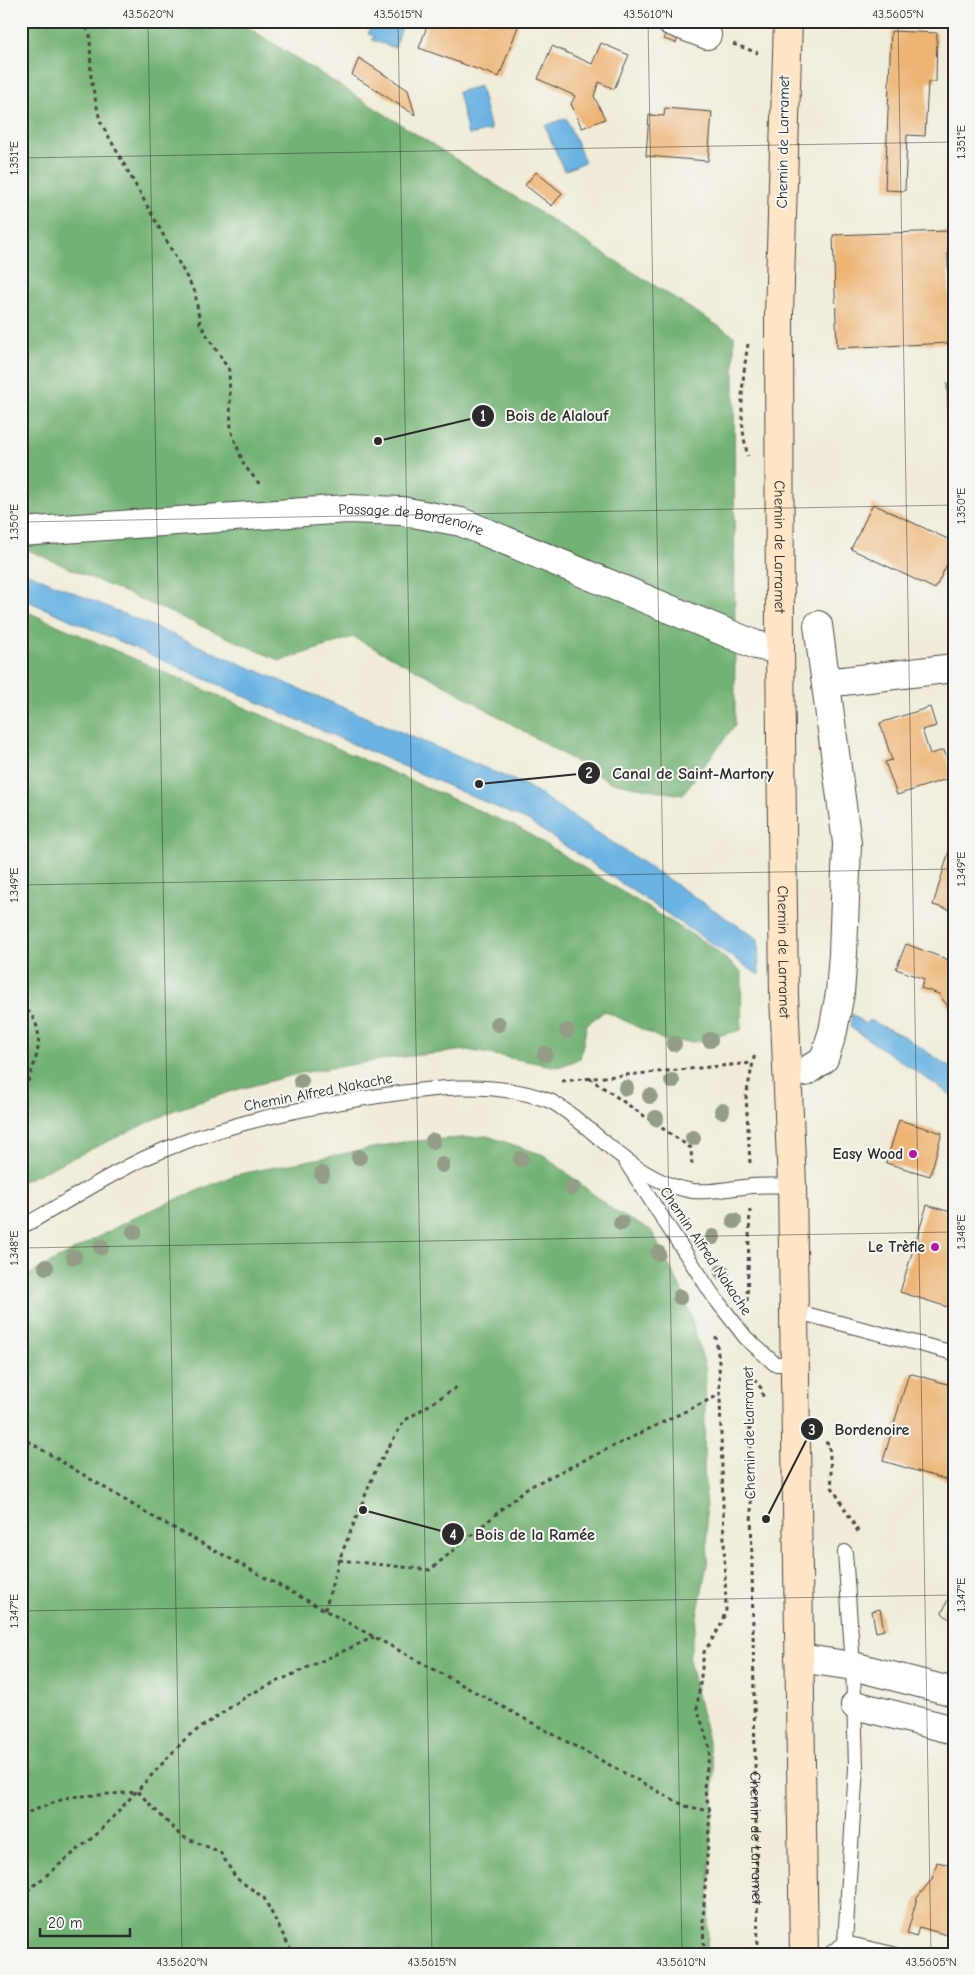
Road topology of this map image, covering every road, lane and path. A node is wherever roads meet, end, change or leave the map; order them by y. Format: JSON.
{"nodes":[{"id":1,"x":81,"y":21,"type":"edge"},
{"id":2,"x":670,"y":21,"type":"edge"},
{"id":3,"x":788,"y":21,"type":"edge"},
{"id":4,"x":707,"y":35,"type":"dead end"},
{"id":5,"x":284,"y":514,"type":"junction"},
{"id":6,"x":21,"y":532,"type":"edge"},
{"id":7,"x":818,"y":626,"type":"dead end"},
{"id":8,"x":780,"y":650,"type":"junction"},
{"id":9,"x":954,"y":668,"type":"edge"},
{"id":10,"x":826,"y":683,"type":"junction"},
{"id":11,"x":21,"y":1005,"type":"edge"},
{"id":12,"x":788,"y":1073,"type":"junction"},
{"id":13,"x":589,"y":1077,"type":"dead end"},
{"id":14,"x":21,"y":1098,"type":"edge"},
{"id":15,"x":623,"y":1158,"type":"junction"},
{"id":16,"x":792,"y":1185,"type":"junction"},
{"id":17,"x":751,"y":1186,"type":"junction"},
{"id":18,"x":21,"y":1227,"type":"edge"},
{"id":19,"x":794,"y":1311,"type":"junction"},
{"id":20,"x":714,"y":1328,"type":"dead end"},
{"id":21,"x":746,"y":1338,"type":"junction"},
{"id":22,"x":954,"y":1353,"type":"edge"},
{"id":23,"x":795,"y":1364,"type":"junction"},
{"id":24,"x":457,"y":1387,"type":"dead end"},
{"id":25,"x":719,"y":1395,"type":"junction"},
{"id":26,"x":21,"y":1437,"type":"edge"},
{"id":27,"x":845,"y":1552,"type":"dead end"},
{"id":28,"x":339,"y":1560,"type":"junction"},
{"id":29,"x":325,"y":1610,"type":"junction"},
{"id":30,"x":375,"y":1637,"type":"junction"},
{"id":31,"x":799,"y":1658,"type":"junction"},
{"id":32,"x":853,"y":1666,"type":"junction"},
{"id":33,"x":947,"y":1690,"type":"edge"},
{"id":34,"x":855,"y":1705,"type":"junction"},
{"id":35,"x":942,"y":1727,"type":"edge"},
{"id":36,"x":138,"y":1792,"type":"junction"},
{"id":37,"x":710,"y":1811,"type":"junction"},
{"id":38,"x":21,"y":1815,"type":"edge"},
{"id":39,"x":21,"y":1896,"type":"edge"},
{"id":40,"x":845,"y":1943,"type":"junction"},
{"id":41,"x":292,"y":1954,"type":"edge"},
{"id":42,"x":704,"y":1954,"type":"edge"},
{"id":43,"x":758,"y":1954,"type":"edge"},
{"id":44,"x":804,"y":1954,"type":"edge"},
{"id":45,"x":830,"y":1954,"type":"edge"},
{"id":46,"x":893,"y":1954,"type":"edge"}],
"edges":[{"from":1,"to":5,"type":"path"},
{"from":2,"to":4,"type":"street"},
{"from":3,"to":8,"type":"main road","name":"Chemin de Larramet"},
{"from":5,"to":6,"type":"street","name":"Passage de Bordenoire"},
{"from":5,"to":8,"type":"street","name":"Passage de Bordenoire"},
{"from":7,"to":10,"type":"street"},
{"from":8,"to":12,"type":"main road","name":"Chemin de Larramet"},
{"from":9,"to":10,"type":"street"},
{"from":10,"to":12,"type":"street"},
{"from":11,"to":14,"type":"path"},
{"from":12,"to":16,"type":"main road","name":"Chemin de Larramet"},
{"from":13,"to":17,"type":"path","name":"Chemin de Larramet"},
{"from":15,"to":17,"type":"lane","name":"Chemin Alfred Nakache"},
{"from":15,"to":18,"type":"lane","name":"Chemin Alfred Nakache"},
{"from":15,"to":21,"type":"lane","name":"Chemin Alfred Nakache"},
{"from":16,"to":17,"type":"lane","name":"Chemin Alfred Nakache"},
{"from":16,"to":19,"type":"main road","name":"Chemin de Larramet"},
{"from":17,"to":21,"type":"path","name":"Chemin de Larramet"},
{"from":19,"to":22,"type":"lane"},
{"from":19,"to":23,"type":"main road","name":"Chemin de Larramet"},
{"from":20,"to":25,"type":"path"},
{"from":21,"to":23,"type":"lane","name":"Chemin Alfred Nakache"},
{"from":21,"to":43,"type":"path","name":"Chemin de Larramet"},
{"from":23,"to":31,"type":"main road","name":"Chemin de Larramet"},
{"from":24,"to":28,"type":"path"},
{"from":25,"to":28,"type":"path"},
{"from":25,"to":37,"type":"path"},
{"from":26,"to":29,"type":"path"},
{"from":27,"to":32,"type":"lane"},
{"from":28,"to":29,"type":"path"},
{"from":29,"to":30,"type":"path"},
{"from":30,"to":36,"type":"path"},
{"from":30,"to":37,"type":"path"},
{"from":31,"to":32,"type":"street"},
{"from":31,"to":44,"type":"main road","name":"Chemin de Larramet"},
{"from":32,"to":33,"type":"street"},
{"from":32,"to":34,"type":"lane"},
{"from":33,"to":35,"type":"street"},
{"from":34,"to":35,"type":"street"},
{"from":34,"to":40,"type":"lane"},
{"from":36,"to":38,"type":"path"},
{"from":36,"to":39,"type":"path"},
{"from":36,"to":41,"type":"path"},
{"from":37,"to":42,"type":"path"},
{"from":40,"to":45,"type":"lane"},
{"from":40,"to":46,"type":"lane"}]}
